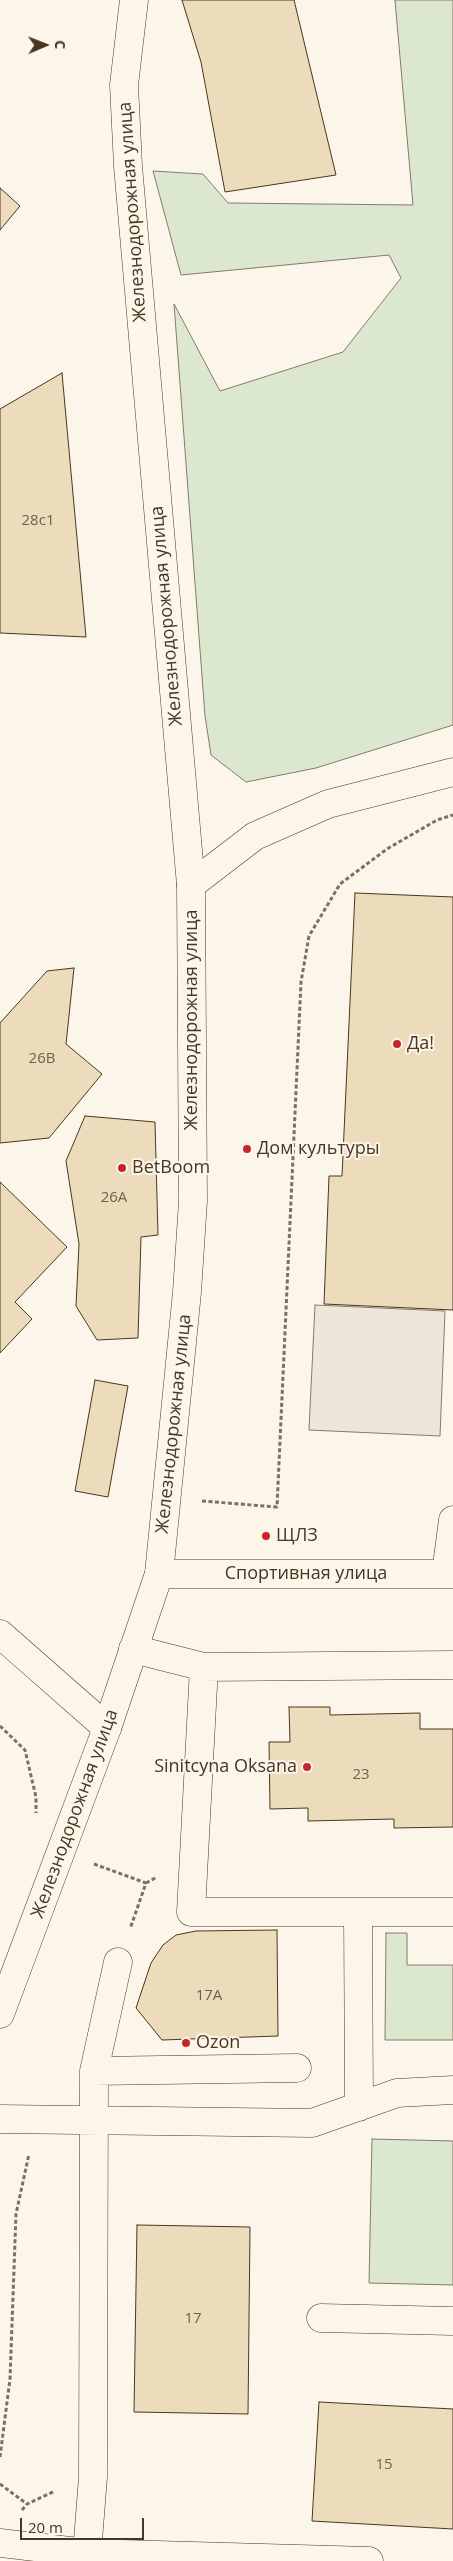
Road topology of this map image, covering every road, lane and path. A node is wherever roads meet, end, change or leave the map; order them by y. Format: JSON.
{"nodes":[{"id":1,"x":134,"y":0,"type":"edge"},
{"id":2,"x":453,"y":772,"type":"edge"},
{"id":3,"x":453,"y":815,"type":"edge"},
{"id":4,"x":191,"y":885,"type":"junction"},
{"id":5,"x":167,"y":1498,"type":"junction"},
{"id":6,"x":453,"y":1520,"type":"edge"},
{"id":7,"x":159,"y":1574,"type":"junction"},
{"id":8,"x":449,"y":1574,"type":"edge"},
{"id":9,"x":0,"y":1634,"type":"edge"},
{"id":10,"x":133,"y":1649,"type":"junction"},
{"id":11,"x":453,"y":1665,"type":"edge"},
{"id":12,"x":204,"y":1667,"type":"junction"},
{"id":13,"x":0,"y":1726,"type":"edge"},
{"id":14,"x":108,"y":1728,"type":"junction"},
{"id":15,"x":35,"y":1815,"type":"dead end"},
{"id":16,"x":62,"y":1851,"type":"junction"},
{"id":17,"x":358,"y":1912,"type":"junction"},
{"id":18,"x":453,"y":1912,"type":"edge"},
{"id":19,"x":118,"y":1962,"type":"joint"},
{"id":20,"x":0,"y":2014,"type":"edge"},
{"id":21,"x":297,"y":2068,"type":"dead end"},
{"id":22,"x":94,"y":2071,"type":"junction"},
{"id":23,"x":453,"y":2090,"type":"edge"},
{"id":24,"x":359,"y":2107,"type":"junction"},
{"id":25,"x":0,"y":2119,"type":"edge"},
{"id":26,"x":37,"y":2120,"type":"junction"},
{"id":27,"x":95,"y":2121,"type":"junction"},
{"id":28,"x":321,"y":2318,"type":"dead end"},
{"id":29,"x":453,"y":2321,"type":"edge"},
{"id":30,"x":0,"y":2457,"type":"edge"},
{"id":31,"x":93,"y":2477,"type":"junction"},
{"id":32,"x":0,"y":2484,"type":"edge"},
{"id":33,"x":27,"y":2504,"type":"junction"},
{"id":34,"x":16,"y":2517,"type":"dead end"},
{"id":35,"x":0,"y":2543,"type":"edge"},
{"id":36,"x":87,"y":2553,"type":"junction"},
{"id":37,"x":369,"y":2561,"type":"edge"}],
"edges":[{"from":1,"to":4,"type":"main road","name":"Железнодорожная улица"},
{"from":2,"to":4,"type":"main road"},
{"from":3,"to":5,"type":"path"},
{"from":4,"to":5,"type":"main road","name":"Железнодорожная улица"},
{"from":5,"to":7,"type":"main road","name":"Железнодорожная улица"},
{"from":6,"to":8,"type":"main road"},
{"from":7,"to":8,"type":"main road","name":"Спортивная улица"},
{"from":7,"to":10,"type":"main road","name":"Железнодорожная улица"},
{"from":9,"to":14,"type":"main road"},
{"from":10,"to":12,"type":"main road"},
{"from":10,"to":14,"type":"main road","name":"Железнодорожная улица"},
{"from":11,"to":12,"type":"main road"},
{"from":12,"to":17,"type":"main road"},
{"from":13,"to":15,"type":"path"},
{"from":14,"to":16,"type":"main road","name":"Железнодорожная улица"},
{"from":16,"to":19,"type":"path"},
{"from":16,"to":20,"type":"main road","name":"Железнодорожная улица"},
{"from":17,"to":18,"type":"main road"},
{"from":17,"to":24,"type":"main road"},
{"from":19,"to":22,"type":"main road"},
{"from":21,"to":22,"type":"main road"},
{"from":22,"to":27,"type":"main road"},
{"from":23,"to":24,"type":"main road"},
{"from":24,"to":27,"type":"main road"},
{"from":25,"to":26,"type":"main road"},
{"from":26,"to":27,"type":"main road"},
{"from":26,"to":30,"type":"path"},
{"from":27,"to":31,"type":"main road"},
{"from":28,"to":29,"type":"main road"},
{"from":31,"to":33,"type":"path"},
{"from":31,"to":36,"type":"main road"},
{"from":32,"to":33,"type":"path"},
{"from":33,"to":34,"type":"path"},
{"from":35,"to":36,"type":"main road"},
{"from":36,"to":37,"type":"main road"}]}
